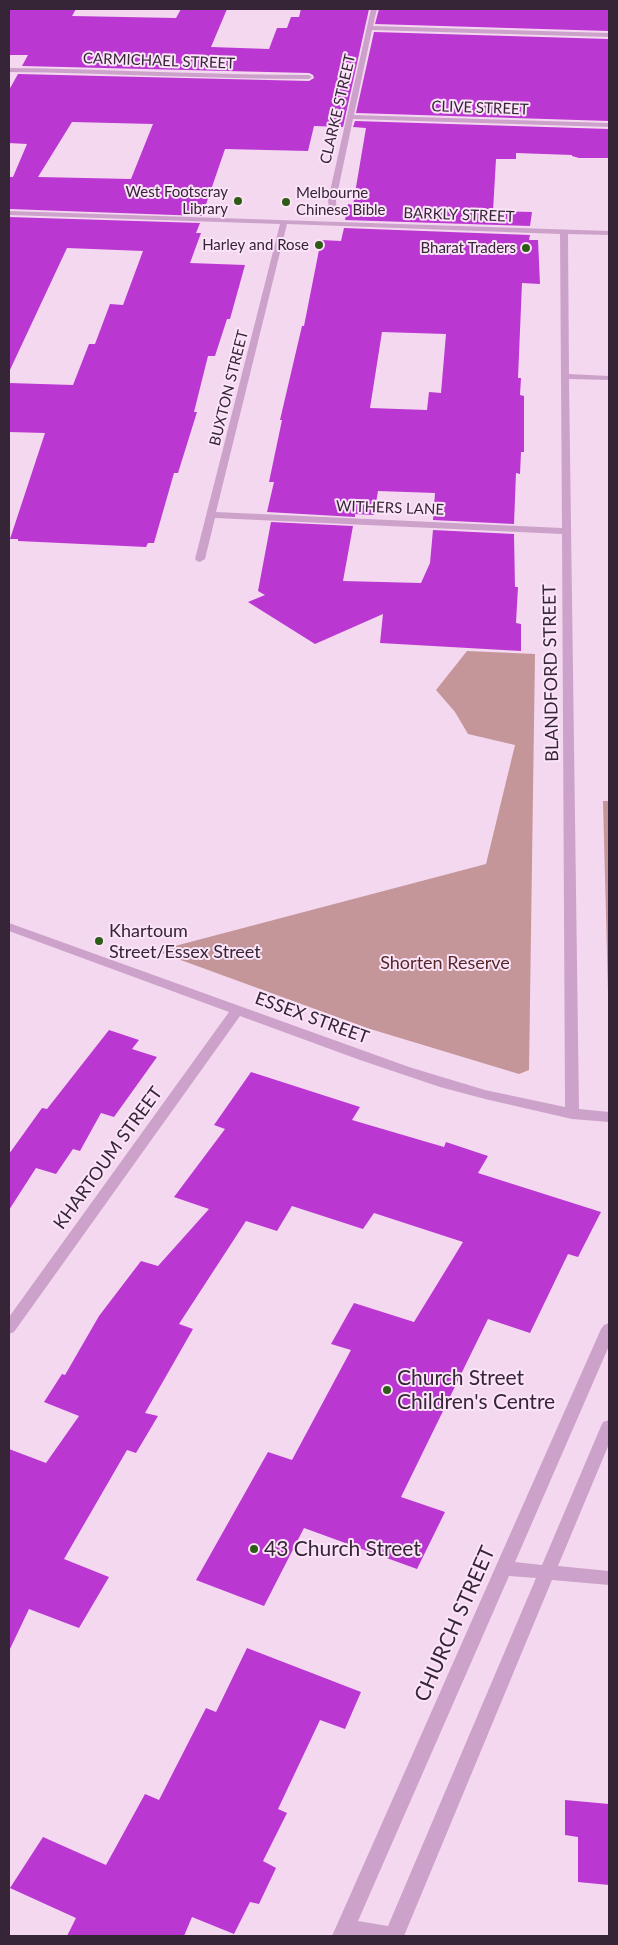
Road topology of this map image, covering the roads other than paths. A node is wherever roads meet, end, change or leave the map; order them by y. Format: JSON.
{"nodes":[{"id":1,"x":374,"y":9,"type":"edge"},
{"id":2,"x":370,"y":28,"type":"junction"},
{"id":3,"x":609,"y":34,"type":"edge"},
{"id":4,"x":9,"y":70,"type":"edge"},
{"id":5,"x":309,"y":77,"type":"dead end"},
{"id":6,"x":350,"y":117,"type":"junction"},
{"id":7,"x":609,"y":124,"type":"edge"},
{"id":8,"x":9,"y":213,"type":"edge"},
{"id":9,"x":332,"y":215,"type":"dead end"},
{"id":10,"x":284,"y":223,"type":"junction"},
{"id":11,"x":564,"y":232,"type":"junction"},
{"id":12,"x":609,"y":233,"type":"edge"},
{"id":13,"x":565,"y":376,"type":"junction"},
{"id":14,"x":609,"y":378,"type":"edge"},
{"id":15,"x":212,"y":515,"type":"junction"},
{"id":16,"x":567,"y":531,"type":"junction"},
{"id":17,"x":200,"y":559,"type":"dead end"},
{"id":18,"x":9,"y":927,"type":"edge"},
{"id":19,"x":238,"y":1010,"type":"junction"},
{"id":20,"x":572,"y":1114,"type":"junction"},
{"id":21,"x":609,"y":1117,"type":"edge"},
{"id":22,"x":9,"y":1328,"type":"edge"},
{"id":23,"x":609,"y":1329,"type":"edge"},
{"id":24,"x":609,"y":1426,"type":"edge"},
{"id":25,"x":503,"y":1568,"type":"junction"},
{"id":26,"x":547,"y":1573,"type":"junction"},
{"id":27,"x":609,"y":1578,"type":"edge"},
{"id":28,"x":344,"y":1933,"type":"edge"},
{"id":29,"x":393,"y":1936,"type":"edge"}],
"edges":[{"from":1,"to":2,"type":"street","name":"CLARKE STREET"},
{"from":2,"to":3,"type":"street"},
{"from":2,"to":6,"type":"street","name":"CLARKE STREET"},
{"from":4,"to":5,"type":"street","name":"CARMICHAEL STREET"},
{"from":6,"to":7,"type":"street","name":"CLIVE STREET"},
{"from":6,"to":9,"type":"street","name":"CLARKE STREET"},
{"from":8,"to":10,"type":"street","name":"BARKLY STREET"},
{"from":10,"to":11,"type":"street","name":"BARKLY STREET"},
{"from":10,"to":15,"type":"street","name":"BUXTON STREET"},
{"from":11,"to":12,"type":"street","name":"BARKLY STREET"},
{"from":11,"to":13,"type":"street","name":"BLANDFORD STREET"},
{"from":13,"to":14,"type":"street"},
{"from":13,"to":16,"type":"street","name":"BLANDFORD STREET"},
{"from":15,"to":16,"type":"street","name":"WITHERS LANE"},
{"from":15,"to":17,"type":"street","name":"BUXTON STREET"},
{"from":16,"to":20,"type":"street","name":"BLANDFORD STREET"},
{"from":18,"to":19,"type":"street","name":"ESSEX STREET"},
{"from":19,"to":20,"type":"street","name":"ESSEX STREET"},
{"from":19,"to":22,"type":"street","name":"KHARTOUM STREET"},
{"from":20,"to":21,"type":"street","name":"ESSEX STREET"},
{"from":23,"to":25,"type":"street","name":"CHURCH STREET"},
{"from":24,"to":26,"type":"street"},
{"from":25,"to":26,"type":"street"},
{"from":25,"to":28,"type":"street","name":"CHURCH STREET"},
{"from":26,"to":27,"type":"street"},
{"from":26,"to":29,"type":"street"},
{"from":28,"to":29,"type":"street"}]}
